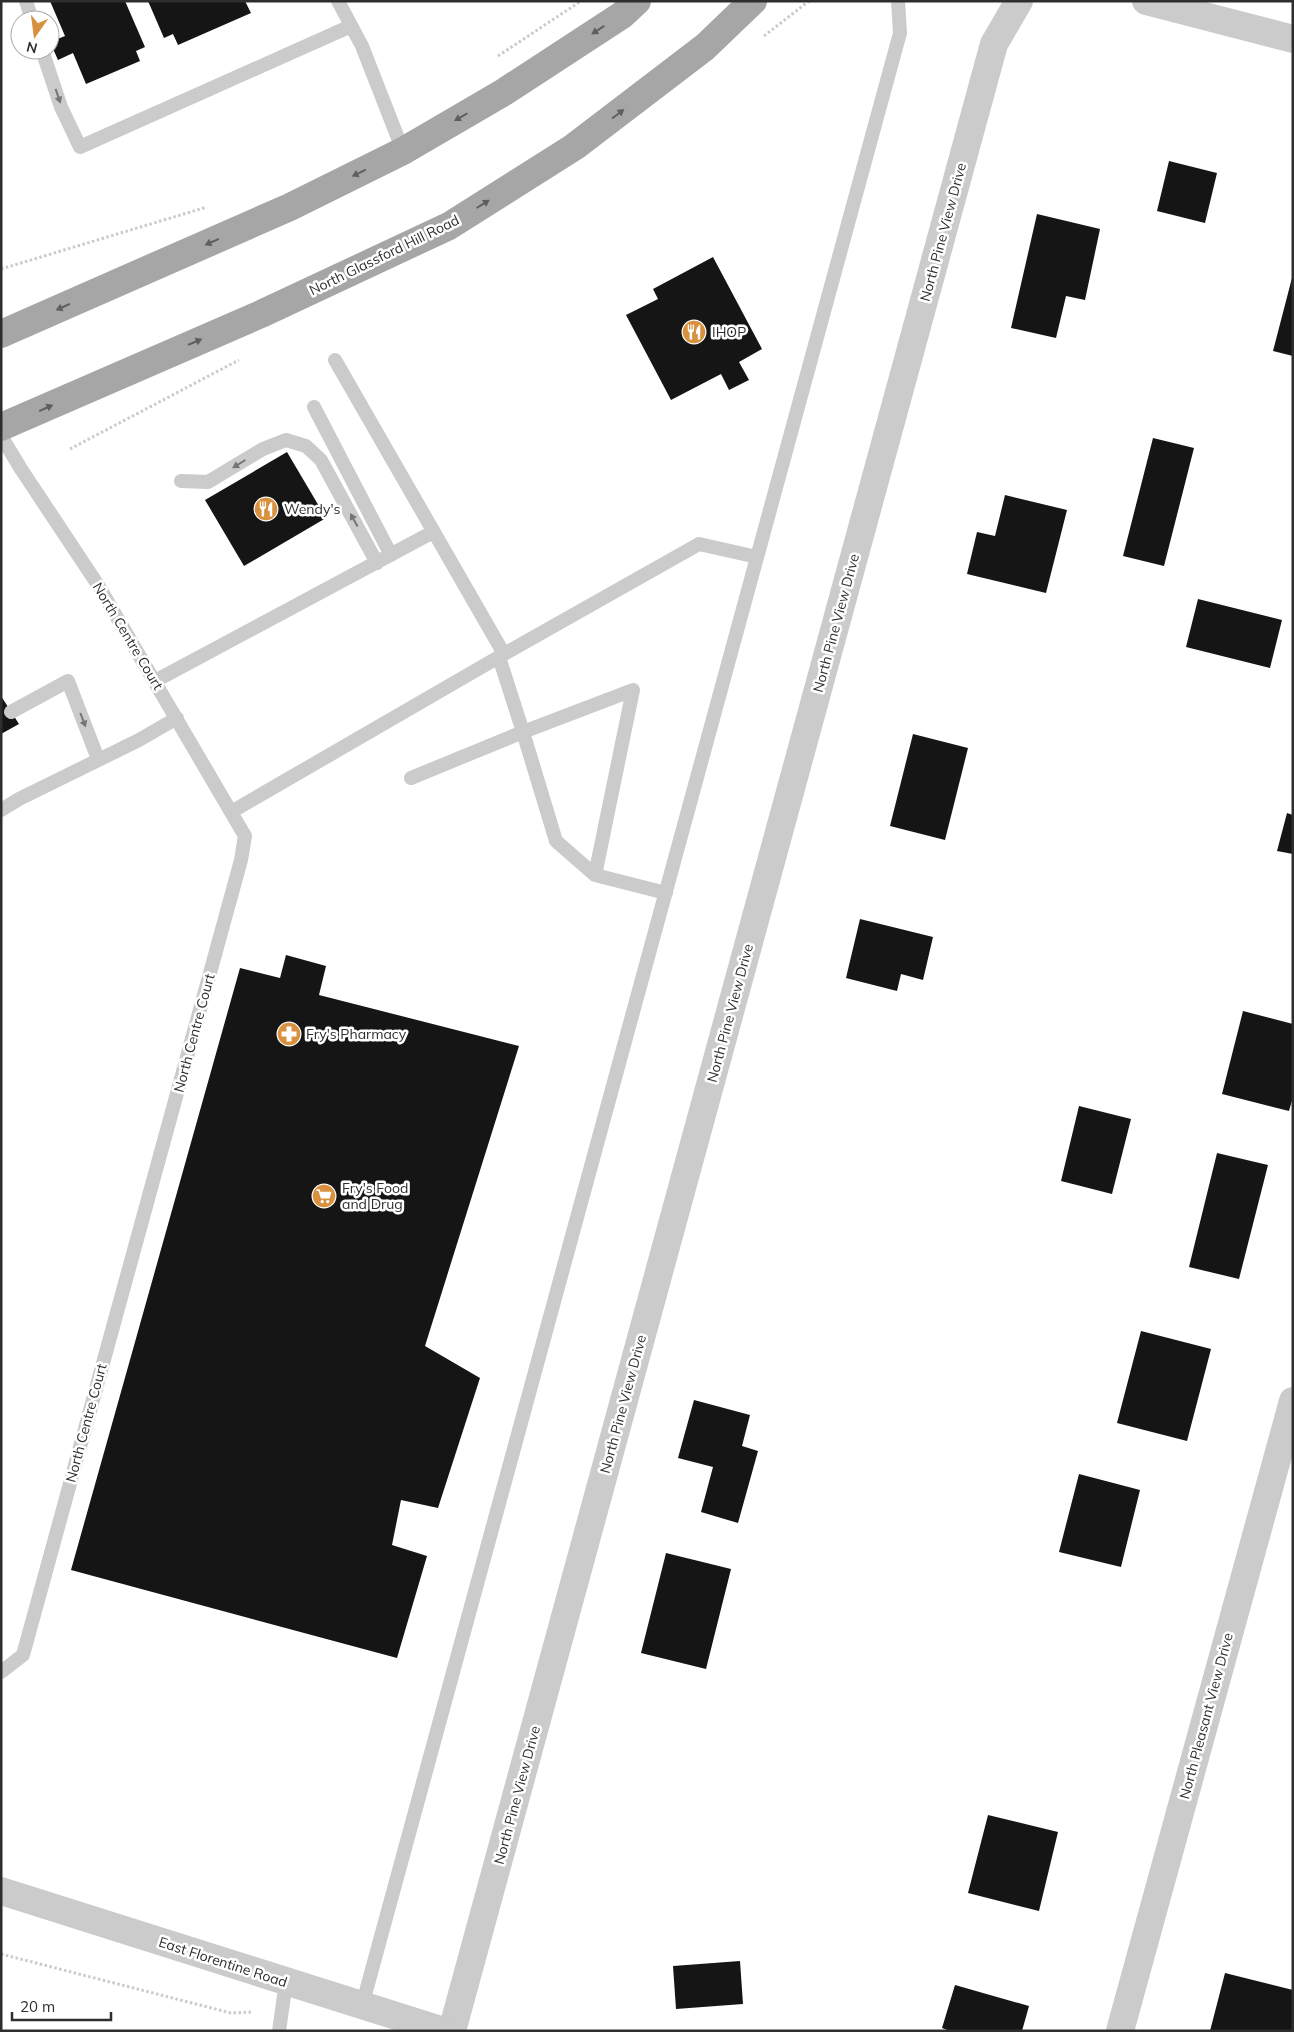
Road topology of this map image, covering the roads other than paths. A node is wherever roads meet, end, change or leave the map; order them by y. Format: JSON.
{"nodes":[{"id":1,"x":338,"y":1,"type":"edge"},
{"id":2,"x":637,"y":1,"type":"edge"},
{"id":3,"x":753,"y":1,"type":"edge"},
{"id":4,"x":898,"y":1,"type":"edge"},
{"id":5,"x":1019,"y":1,"type":"edge"},
{"id":6,"x":1146,"y":1,"type":"edge"},
{"id":7,"x":351,"y":26,"type":"junction"},
{"id":8,"x":1293,"y":40,"type":"edge"},
{"id":9,"x":45,"y":60,"type":"edge"},
{"id":10,"x":403,"y":151,"type":"junction"},
{"id":11,"x":1,"y":334,"type":"edge"},
{"id":12,"x":335,"y":360,"type":"dead end"},
{"id":13,"x":314,"y":407,"type":"dead end"},
{"id":14,"x":1,"y":427,"type":"edge"},
{"id":15,"x":1,"y":436,"type":"edge"},
{"id":16,"x":181,"y":481,"type":"dead end"},
{"id":17,"x":433,"y":532,"type":"junction"},
{"id":18,"x":391,"y":555,"type":"junction"},
{"id":19,"x":758,"y":557,"type":"junction"},
{"id":20,"x":377,"y":563,"type":"junction"},
{"id":21,"x":501,"y":656,"type":"junction"},
{"id":22,"x":155,"y":681,"type":"junction"},
{"id":23,"x":11,"y":712,"type":"dead end"},
{"id":24,"x":177,"y":718,"type":"junction"},
{"id":25,"x":523,"y":732,"type":"junction"},
{"id":26,"x":98,"y":759,"type":"junction"},
{"id":27,"x":411,"y":778,"type":"dead end"},
{"id":28,"x":1,"y":810,"type":"edge"},
{"id":29,"x":231,"y":812,"type":"junction"},
{"id":30,"x":594,"y":875,"type":"junction"},
{"id":31,"x":666,"y":892,"type":"junction"},
{"id":32,"x":1293,"y":1401,"type":"edge"},
{"id":33,"x":1,"y":1672,"type":"edge"},
{"id":34,"x":1,"y":1891,"type":"edge"},
{"id":35,"x":286,"y":1982,"type":"junction"},
{"id":36,"x":362,"y":2006,"type":"junction"},
{"id":37,"x":279,"y":2031,"type":"edge"},
{"id":38,"x":444,"y":2031,"type":"edge"},
{"id":39,"x":452,"y":2031,"type":"edge"},
{"id":40,"x":1120,"y":2031,"type":"edge"}],
"edges":[{"from":1,"to":7,"type":"lane"},
{"from":2,"to":10,"type":"main road","one_way":true},
{"from":14,"to":3,"type":"main road","name":"North Glassford Hill Road","one_way":true},
{"from":4,"to":19,"type":"lane"},
{"from":5,"to":39,"type":"street","name":"North Pine View Drive"},
{"from":6,"to":8,"type":"street"},
{"from":9,"to":7,"type":"lane","one_way":true},
{"from":7,"to":10,"type":"lane"},
{"from":10,"to":11,"type":"main road","one_way":true},
{"from":12,"to":17,"type":"lane"},
{"from":13,"to":18,"type":"lane"},
{"from":15,"to":22,"type":"lane","name":"North Centre Court"},
{"from":20,"to":16,"type":"lane","one_way":true},
{"from":17,"to":18,"type":"lane"},
{"from":17,"to":21,"type":"lane"},
{"from":18,"to":20,"type":"lane"},
{"from":19,"to":21,"type":"lane"},
{"from":19,"to":31,"type":"lane"},
{"from":20,"to":22,"type":"lane"},
{"from":21,"to":25,"type":"lane"},
{"from":21,"to":29,"type":"lane"},
{"from":22,"to":24,"type":"lane","name":"North Centre Court"},
{"from":23,"to":26,"type":"lane","one_way":true},
{"from":24,"to":26,"type":"lane"},
{"from":24,"to":29,"type":"lane","name":"North Centre Court"},
{"from":25,"to":27,"type":"lane"},
{"from":25,"to":30,"type":"lane"},
{"from":25,"to":30,"type":"lane"},
{"from":26,"to":28,"type":"lane"},
{"from":29,"to":33,"type":"lane","name":"North Centre Court"},
{"from":30,"to":31,"type":"lane"},
{"from":31,"to":36,"type":"lane"},
{"from":32,"to":40,"type":"street","name":"North Pleasant View Drive"},
{"from":34,"to":35,"type":"street","name":"East Florentine Road"},
{"from":35,"to":36,"type":"street","name":"East Florentine Road"},
{"from":35,"to":37,"type":"lane"},
{"from":36,"to":38,"type":"street","name":"East Florentine Road"}]}
